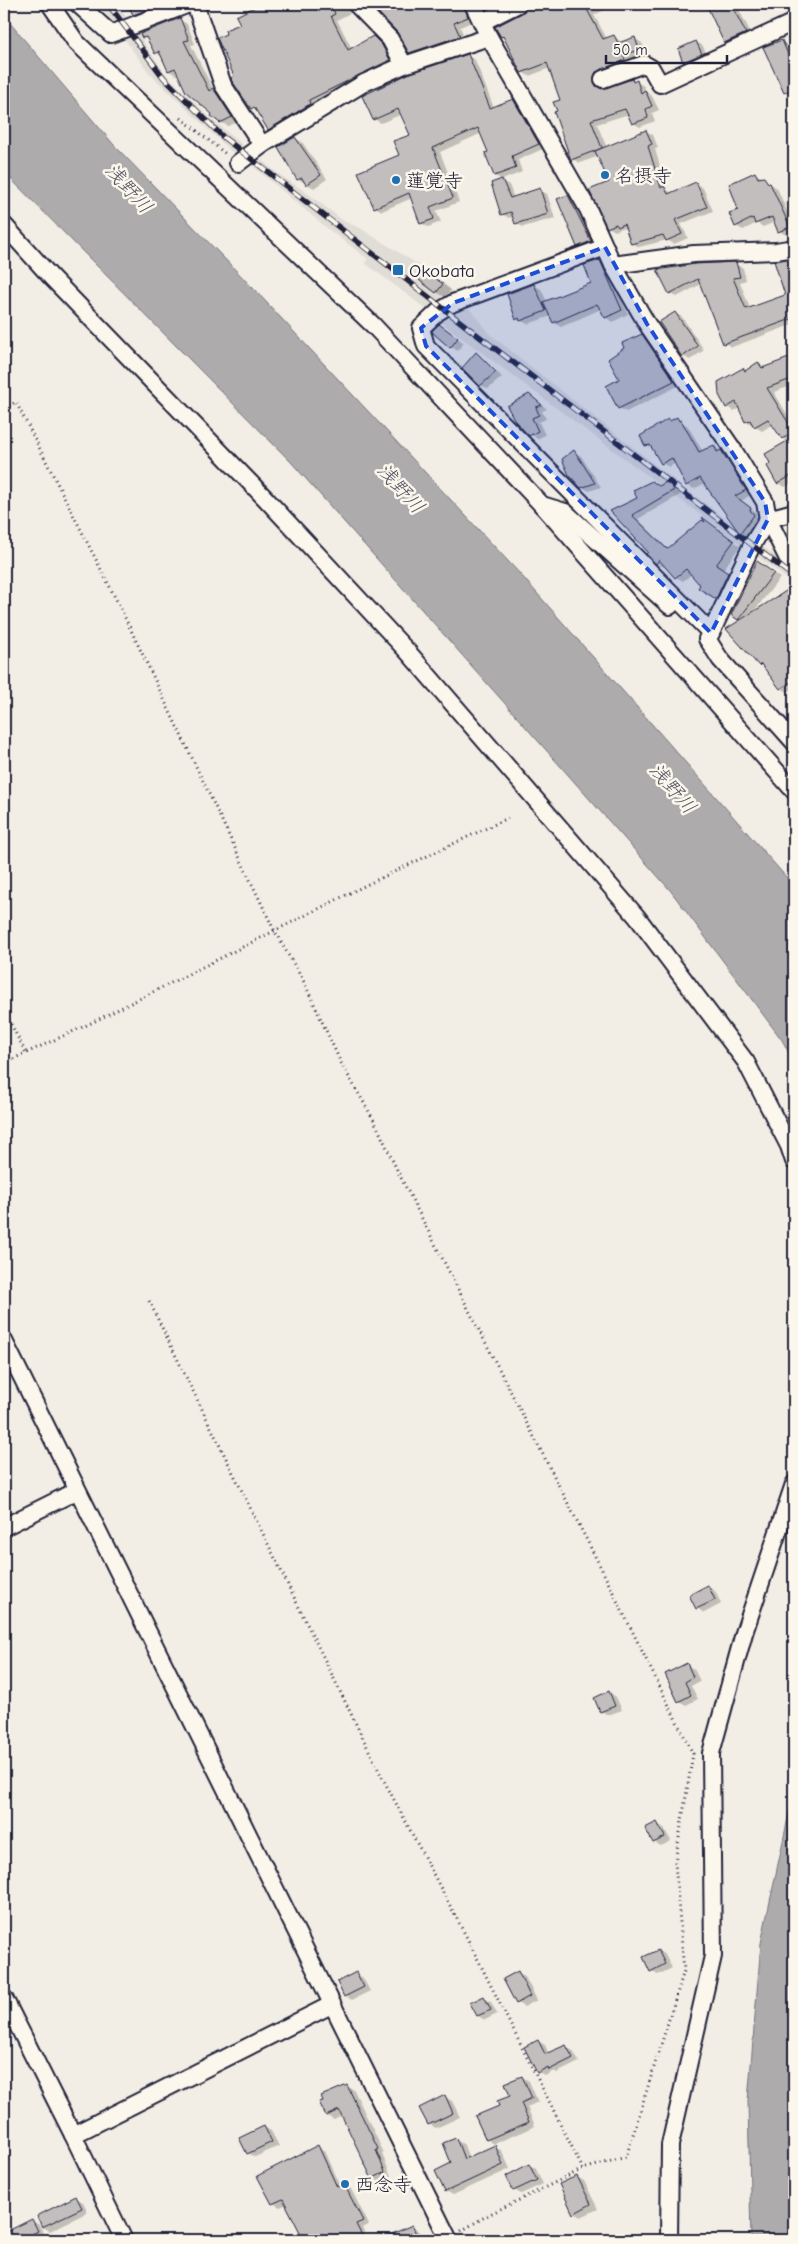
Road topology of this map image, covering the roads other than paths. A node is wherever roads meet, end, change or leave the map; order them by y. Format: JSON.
{"nodes":[{"id":1,"x":50,"y":4,"type":"edge"},
{"id":2,"x":78,"y":4,"type":"edge"},
{"id":3,"x":189,"y":4,"type":"edge"},
{"id":4,"x":196,"y":4,"type":"edge"},
{"id":5,"x":356,"y":4,"type":"edge"},
{"id":6,"x":474,"y":4,"type":"edge"},
{"id":7,"x":518,"y":4,"type":"edge"},
{"id":8,"x":794,"y":22,"type":"edge"},
{"id":9,"x":485,"y":30,"type":"junction"},
{"id":10,"x":404,"y":65,"type":"junction"},
{"id":11,"x":603,"y":79,"type":"dead end"},
{"id":12,"x":262,"y":145,"type":"junction"},
{"id":13,"x":238,"y":163,"type":"dead end"},
{"id":14,"x":4,"y":225,"type":"edge"},
{"id":15,"x":605,"y":247,"type":"junction"},
{"id":16,"x":794,"y":248,"type":"edge"},
{"id":17,"x":613,"y":265,"type":"junction"},
{"id":18,"x":542,"y":505,"type":"junction"},
{"id":19,"x":794,"y":512,"type":"edge"},
{"id":20,"x":768,"y":519,"type":"junction"},
{"id":21,"x":794,"y":564,"type":"edge"},
{"id":22,"x":709,"y":636,"type":"junction"},
{"id":23,"x":794,"y":742,"type":"edge"},
{"id":24,"x":794,"y":792,"type":"edge"},
{"id":25,"x":794,"y":1161,"type":"edge"},
{"id":26,"x":4,"y":1341,"type":"edge"},
{"id":27,"x":794,"y":1484,"type":"edge"},
{"id":28,"x":76,"y":1491,"type":"junction"},
{"id":29,"x":4,"y":1527,"type":"edge"},
{"id":30,"x":4,"y":1998,"type":"edge"},
{"id":31,"x":331,"y":2005,"type":"junction"},
{"id":32,"x":73,"y":2135,"type":"junction"},
{"id":33,"x":124,"y":2240,"type":"edge"},
{"id":34,"x":448,"y":2240,"type":"edge"},
{"id":35,"x":669,"y":2240,"type":"edge"}],
"edges":[{"from":1,"to":18,"type":"street"},
{"from":2,"to":3,"type":"street"},
{"from":4,"to":12,"type":"street"},
{"from":5,"to":10,"type":"street"},
{"from":6,"to":9,"type":"street"},
{"from":7,"to":9,"type":"street"},
{"from":8,"to":11,"type":"street"},
{"from":9,"to":10,"type":"street"},
{"from":9,"to":15,"type":"street"},
{"from":10,"to":12,"type":"street"},
{"from":12,"to":13,"type":"street"},
{"from":14,"to":25,"type":"street"},
{"from":15,"to":17,"type":"street"},
{"from":15,"to":22,"type":"street"},
{"from":16,"to":17,"type":"street"},
{"from":17,"to":20,"type":"street"},
{"from":18,"to":22,"type":"street"},
{"from":18,"to":24,"type":"street"},
{"from":19,"to":20,"type":"street"},
{"from":20,"to":21,"type":"street"},
{"from":20,"to":22,"type":"street"},
{"from":22,"to":23,"type":"street"},
{"from":26,"to":28,"type":"street"},
{"from":27,"to":35,"type":"street"},
{"from":28,"to":29,"type":"street"},
{"from":28,"to":31,"type":"street"},
{"from":30,"to":32,"type":"street"},
{"from":31,"to":32,"type":"street"},
{"from":31,"to":34,"type":"street"},
{"from":32,"to":33,"type":"street"}]}
